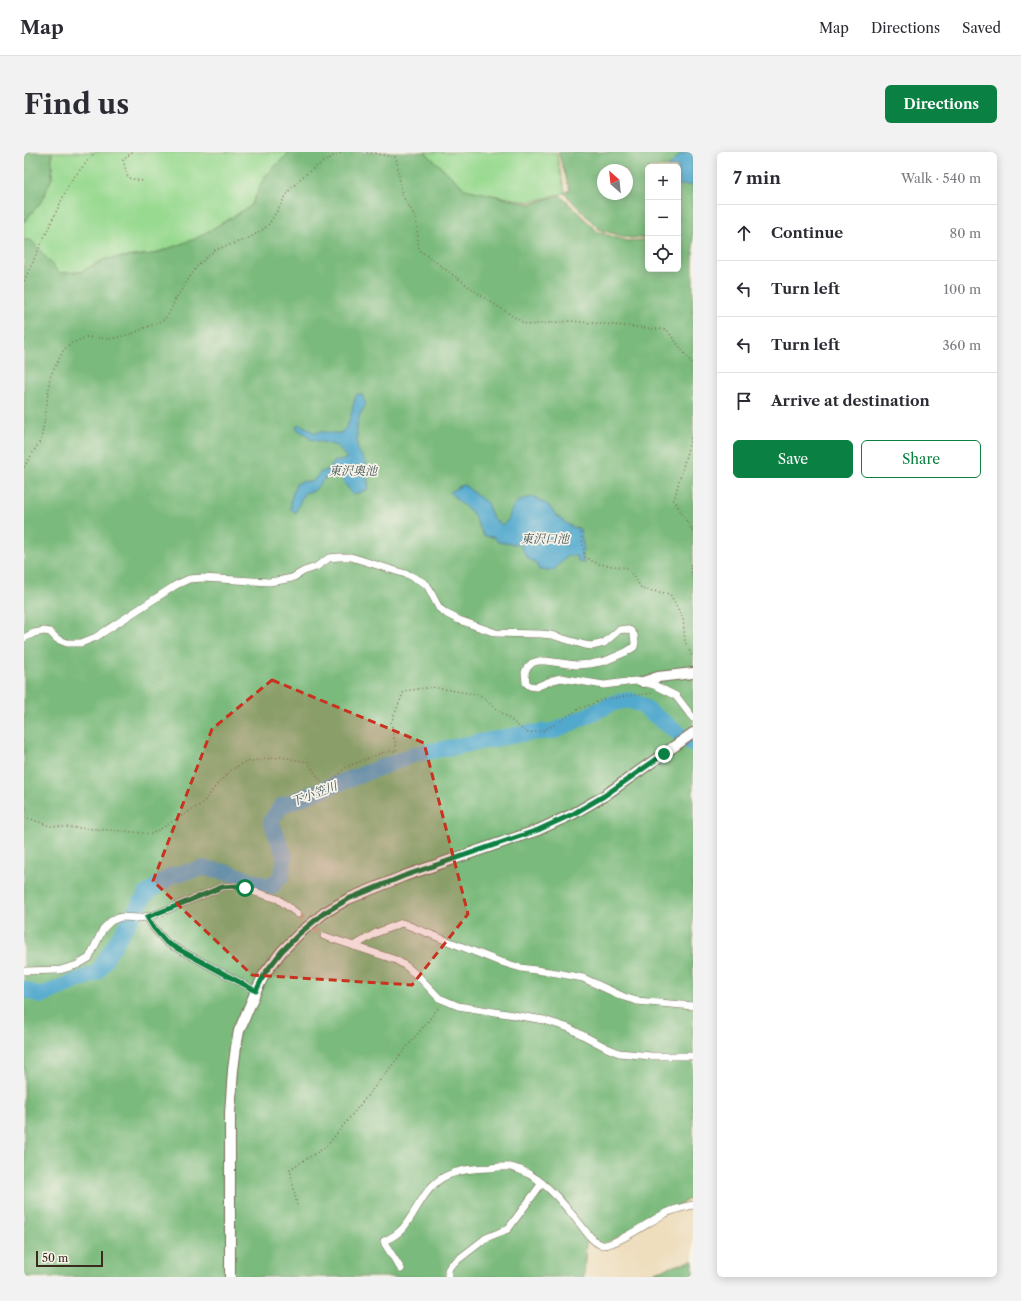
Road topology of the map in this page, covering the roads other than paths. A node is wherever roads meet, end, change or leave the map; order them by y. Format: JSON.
{"nodes":[{"id":1,"x":24,"y":638,"type":"edge"},
{"id":2,"x":693,"y":673,"type":"edge"},
{"id":3,"x":643,"y":682,"type":"junction"},
{"id":4,"x":693,"y":718,"type":"edge"},
{"id":5,"x":693,"y":733,"type":"edge"},
{"id":6,"x":298,"y":914,"type":"tunnel mouth"},
{"id":7,"x":147,"y":917,"type":"junction"},
{"id":8,"x":324,"y":936,"type":"tunnel mouth"},
{"id":9,"x":354,"y":946,"type":"junction"},
{"id":10,"x":24,"y":971,"type":"edge"},
{"id":11,"x":256,"y":991,"type":"junction"},
{"id":12,"x":693,"y":1006,"type":"edge"},
{"id":13,"x":693,"y":1056,"type":"edge"},
{"id":14,"x":542,"y":1183,"type":"junction"},
{"id":15,"x":693,"y":1205,"type":"edge"},
{"id":16,"x":401,"y":1268,"type":"dead end"},
{"id":17,"x":230,"y":1277,"type":"edge"},
{"id":18,"x":448,"y":1277,"type":"edge"}],
"edges":[{"from":1,"to":3,"type":"street"},
{"from":2,"to":3,"type":"street"},
{"from":3,"to":4,"type":"street"},
{"from":5,"to":11,"type":"street"},
{"from":6,"to":7,"type":"street"},
{"from":7,"to":10,"type":"street"},
{"from":7,"to":11,"type":"street"},
{"from":8,"to":9,"type":"street"},
{"from":9,"to":12,"type":"street"},
{"from":9,"to":13,"type":"street"},
{"from":11,"to":17,"type":"street"},
{"from":14,"to":15,"type":"street"},
{"from":14,"to":16,"type":"street"},
{"from":14,"to":18,"type":"street"}]}
